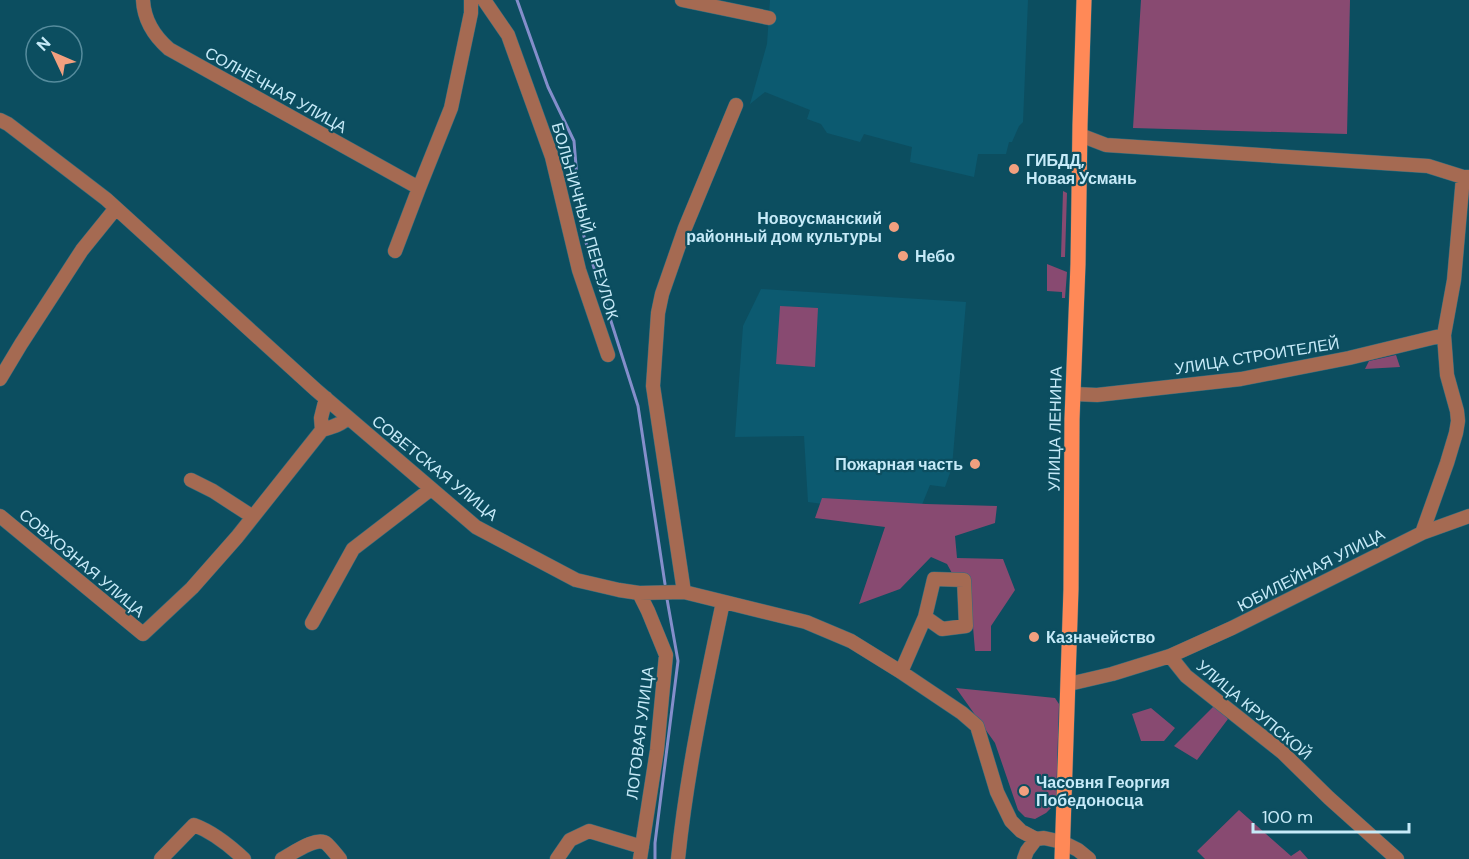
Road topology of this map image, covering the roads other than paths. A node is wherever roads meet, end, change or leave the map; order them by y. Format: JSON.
{"nodes":[{"id":1,"x":143,"y":0,"type":"edge"},
{"id":2,"x":471,"y":0,"type":"edge"},
{"id":3,"x":484,"y":0,"type":"edge"},
{"id":4,"x":682,"y":0,"type":"edge"},
{"id":5,"x":1083,"y":0,"type":"edge"},
{"id":6,"x":769,"y":18,"type":"dead end"},
{"id":7,"x":736,"y":105,"type":"dead end"},
{"id":8,"x":3,"y":127,"type":"edge"},
{"id":9,"x":1080,"y":135,"type":"junction"},
{"id":10,"x":1466,"y":177,"type":"edge"},
{"id":11,"x":418,"y":188,"type":"junction"},
{"id":12,"x":116,"y":208,"type":"junction"},
{"id":13,"x":396,"y":251,"type":"dead end"},
{"id":14,"x":1444,"y":335,"type":"junction"},
{"id":15,"x":608,"y":355,"type":"dead end"},
{"id":16,"x":0,"y":379,"type":"edge"},
{"id":17,"x":1074,"y":394,"type":"junction"},
{"id":18,"x":326,"y":398,"type":"junction"},
{"id":19,"x":347,"y":418,"type":"junction"},
{"id":20,"x":322,"y":430,"type":"junction"},
{"id":21,"x":191,"y":480,"type":"dead end"},
{"id":22,"x":431,"y":489,"type":"junction"},
{"id":23,"x":0,"y":516,"type":"edge"},
{"id":24,"x":1469,"y":516,"type":"edge"},
{"id":25,"x":253,"y":517,"type":"junction"},
{"id":26,"x":1422,"y":533,"type":"junction"},
{"id":27,"x":684,"y":592,"type":"junction"},
{"id":28,"x":639,"y":593,"type":"junction"},
{"id":29,"x":723,"y":602,"type":"junction"},
{"id":30,"x":925,"y":617,"type":"dead end"},
{"id":31,"x":312,"y":623,"type":"dead end"},
{"id":32,"x":1170,"y":656,"type":"junction"},
{"id":33,"x":901,"y":672,"type":"junction"},
{"id":34,"x":1069,"y":684,"type":"junction"},
{"id":35,"x":1036,"y":839,"type":"junction"},
{"id":36,"x":1062,"y":842,"type":"junction"},
{"id":37,"x":641,"y":853,"type":"edge"},
{"id":38,"x":162,"y":859,"type":"edge"},
{"id":39,"x":244,"y":859,"type":"edge"},
{"id":40,"x":282,"y":859,"type":"edge"},
{"id":41,"x":340,"y":859,"type":"edge"},
{"id":42,"x":557,"y":859,"type":"edge"},
{"id":43,"x":678,"y":859,"type":"edge"},
{"id":44,"x":1024,"y":859,"type":"edge"},
{"id":45,"x":1062,"y":859,"type":"edge"},
{"id":46,"x":1089,"y":859,"type":"edge"},
{"id":47,"x":1397,"y":859,"type":"edge"}],
"edges":[{"from":1,"to":11,"type":"street","name":"СОЛНЕЧНАЯ УЛИЦА"},
{"from":2,"to":11,"type":"street"},
{"from":3,"to":15,"type":"street","name":"БОЛЬНИЧНЫЙ ПЕРЕУЛОК"},
{"from":4,"to":6,"type":"street"},
{"from":5,"to":9,"type":"main road","name":"УЛИЦА ЛЕНИНА"},
{"from":7,"to":27,"type":"street"},
{"from":8,"to":12,"type":"street","name":"СОВЕТСКАЯ УЛИЦА"},
{"from":9,"to":10,"type":"street"},
{"from":9,"to":17,"type":"main road","name":"УЛИЦА ЛЕНИНА"},
{"from":10,"to":14,"type":"street"},
{"from":11,"to":13,"type":"street"},
{"from":12,"to":16,"type":"street"},
{"from":12,"to":18,"type":"street","name":"СОВЕТСКАЯ УЛИЦА"},
{"from":14,"to":17,"type":"street","name":"УЛИЦА СТРОИТЕЛЕЙ"},
{"from":14,"to":26,"type":"street"},
{"from":17,"to":34,"type":"main road","name":"УЛИЦА ЛЕНИНА"},
{"from":18,"to":19,"type":"street","name":"СОВЕТСКАЯ УЛИЦА"},
{"from":18,"to":20,"type":"street"},
{"from":19,"to":20,"type":"street"},
{"from":19,"to":22,"type":"street","name":"СОВЕТСКАЯ УЛИЦА"},
{"from":20,"to":25,"type":"street"},
{"from":21,"to":25,"type":"street"},
{"from":22,"to":28,"type":"street","name":"СОВЕТСКАЯ УЛИЦА"},
{"from":22,"to":31,"type":"street"},
{"from":23,"to":25,"type":"street","name":"СОВХОЗНАЯ УЛИЦА"},
{"from":24,"to":26,"type":"street","name":"ЮБИЛЕЙНАЯ УЛИЦА"},
{"from":26,"to":32,"type":"street","name":"ЮБИЛЕЙНАЯ УЛИЦА"},
{"from":27,"to":28,"type":"street","name":"СОВЕТСКАЯ УЛИЦА"},
{"from":27,"to":29,"type":"street","name":"СОВЕТСКАЯ УЛИЦА"},
{"from":28,"to":37,"type":"street","name":"ЛОГОВАЯ УЛИЦА"},
{"from":29,"to":33,"type":"street","name":"СОВЕТСКАЯ УЛИЦА"},
{"from":29,"to":43,"type":"street"},
{"from":30,"to":33,"type":"street"},
{"from":32,"to":34,"type":"street"},
{"from":32,"to":47,"type":"street","name":"УЛИЦА КРУПСКОЙ"},
{"from":33,"to":35,"type":"street","name":"СОВЕТСКАЯ УЛИЦА"},
{"from":34,"to":36,"type":"main road","name":"УЛИЦА ЛЕНИНА"},
{"from":35,"to":36,"type":"street","name":"СОВЕТСКАЯ УЛИЦА"},
{"from":35,"to":44,"type":"street"},
{"from":36,"to":45,"type":"main road","name":"УЛИЦА ЛЕНИНА"},
{"from":36,"to":46,"type":"street"},
{"from":37,"to":42,"type":"street","name":"ЛОГОВАЯ УЛИЦА"},
{"from":38,"to":39,"type":"street"},
{"from":40,"to":41,"type":"street"}]}
